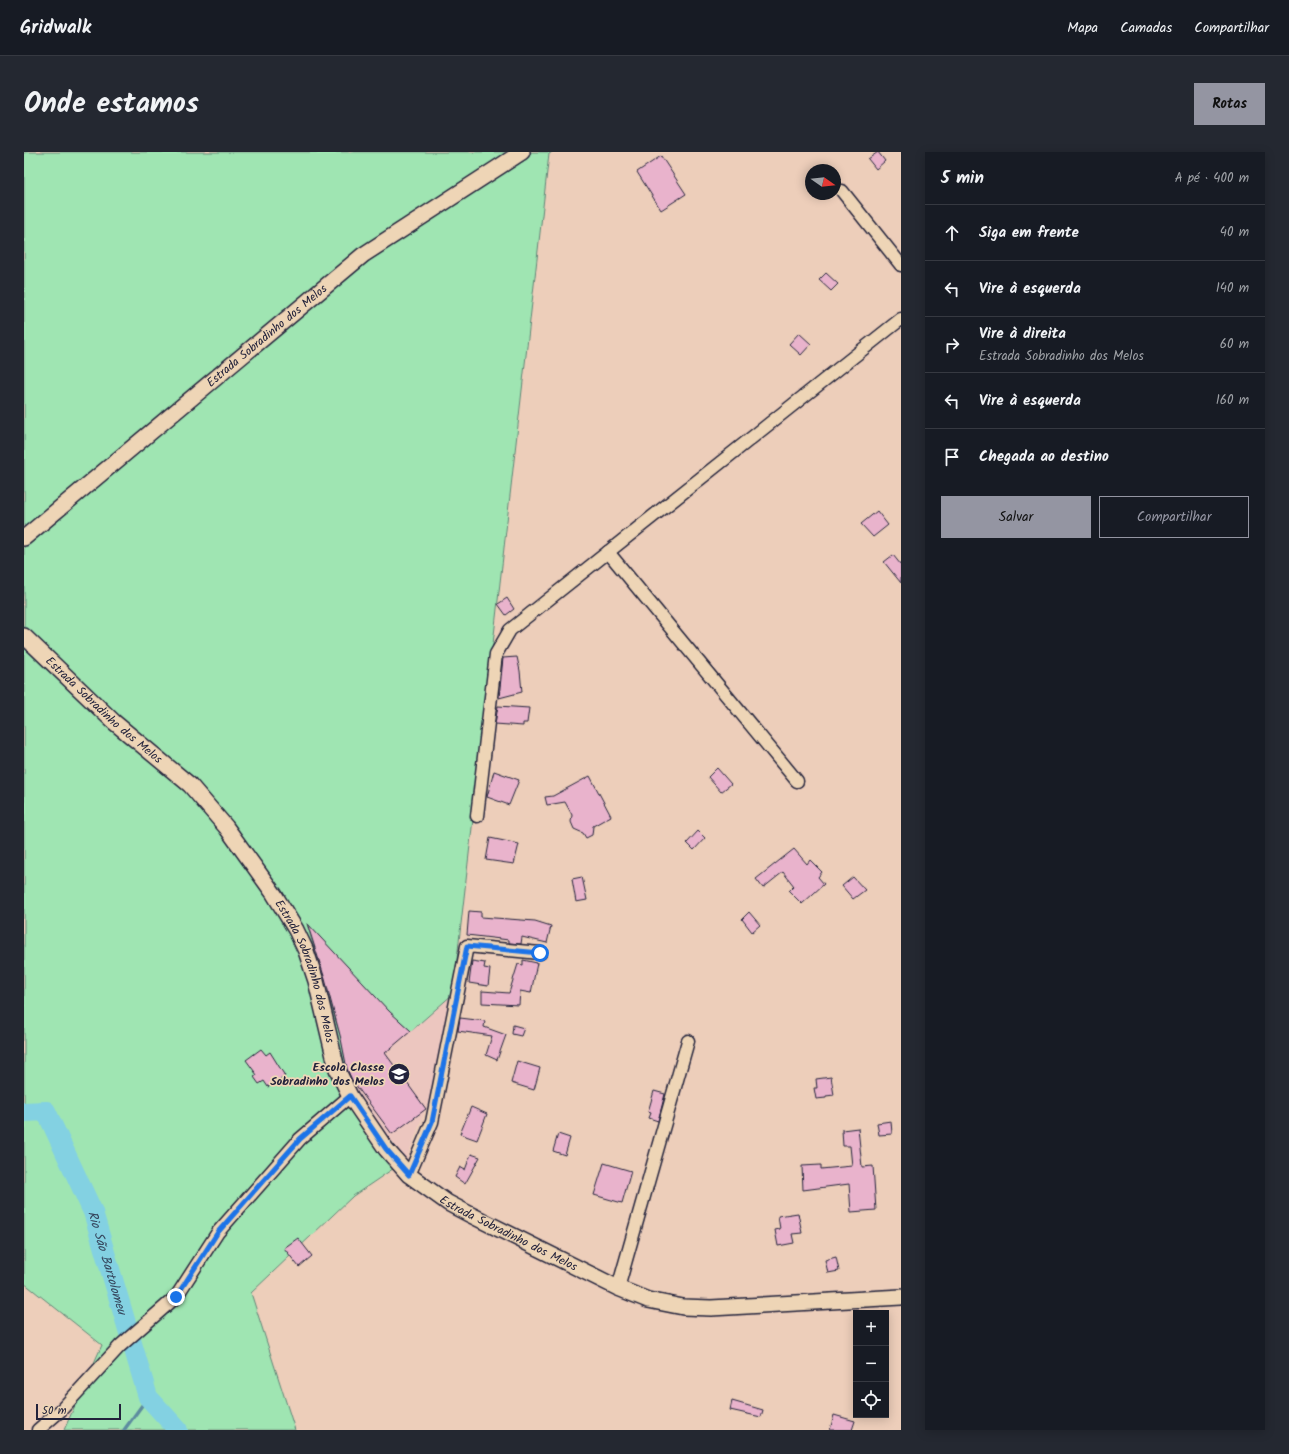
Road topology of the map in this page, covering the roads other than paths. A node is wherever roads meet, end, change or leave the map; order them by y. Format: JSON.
{"nodes":[{"id":1,"x":522,"y":152,"type":"edge"},
{"id":2,"x":842,"y":191,"type":"dead end"},
{"id":3,"x":901,"y":265,"type":"edge"},
{"id":4,"x":901,"y":319,"type":"edge"},
{"id":5,"x":24,"y":538,"type":"edge"},
{"id":6,"x":608,"y":552,"type":"junction"},
{"id":7,"x":24,"y":636,"type":"edge"},
{"id":8,"x":797,"y":781,"type":"dead end"},
{"id":9,"x":477,"y":816,"type":"dead end"},
{"id":10,"x":540,"y":953,"type":"dead end"},
{"id":11,"x":688,"y":1041,"type":"dead end"},
{"id":12,"x":350,"y":1096,"type":"junction"},
{"id":13,"x":409,"y":1175,"type":"junction"},
{"id":14,"x":618,"y":1288,"type":"junction"},
{"id":15,"x":901,"y":1297,"type":"edge"},
{"id":16,"x":38,"y":1430,"type":"edge"}],
"edges":[{"from":1,"to":5,"type":"street","name":"Estrada Sobradinho dos Melos"},
{"from":2,"to":3,"type":"street"},
{"from":4,"to":6,"type":"street"},
{"from":6,"to":8,"type":"street"},
{"from":6,"to":9,"type":"street"},
{"from":7,"to":12,"type":"street","name":"Estrada Sobradinho dos Melos"},
{"from":10,"to":13,"type":"street"},
{"from":11,"to":14,"type":"street"},
{"from":12,"to":13,"type":"street","name":"Estrada Sobradinho dos Melos"},
{"from":12,"to":16,"type":"street"},
{"from":13,"to":14,"type":"street","name":"Estrada Sobradinho dos Melos"},
{"from":14,"to":15,"type":"street","name":"Estrada Sobradinho dos Melos"}]}
